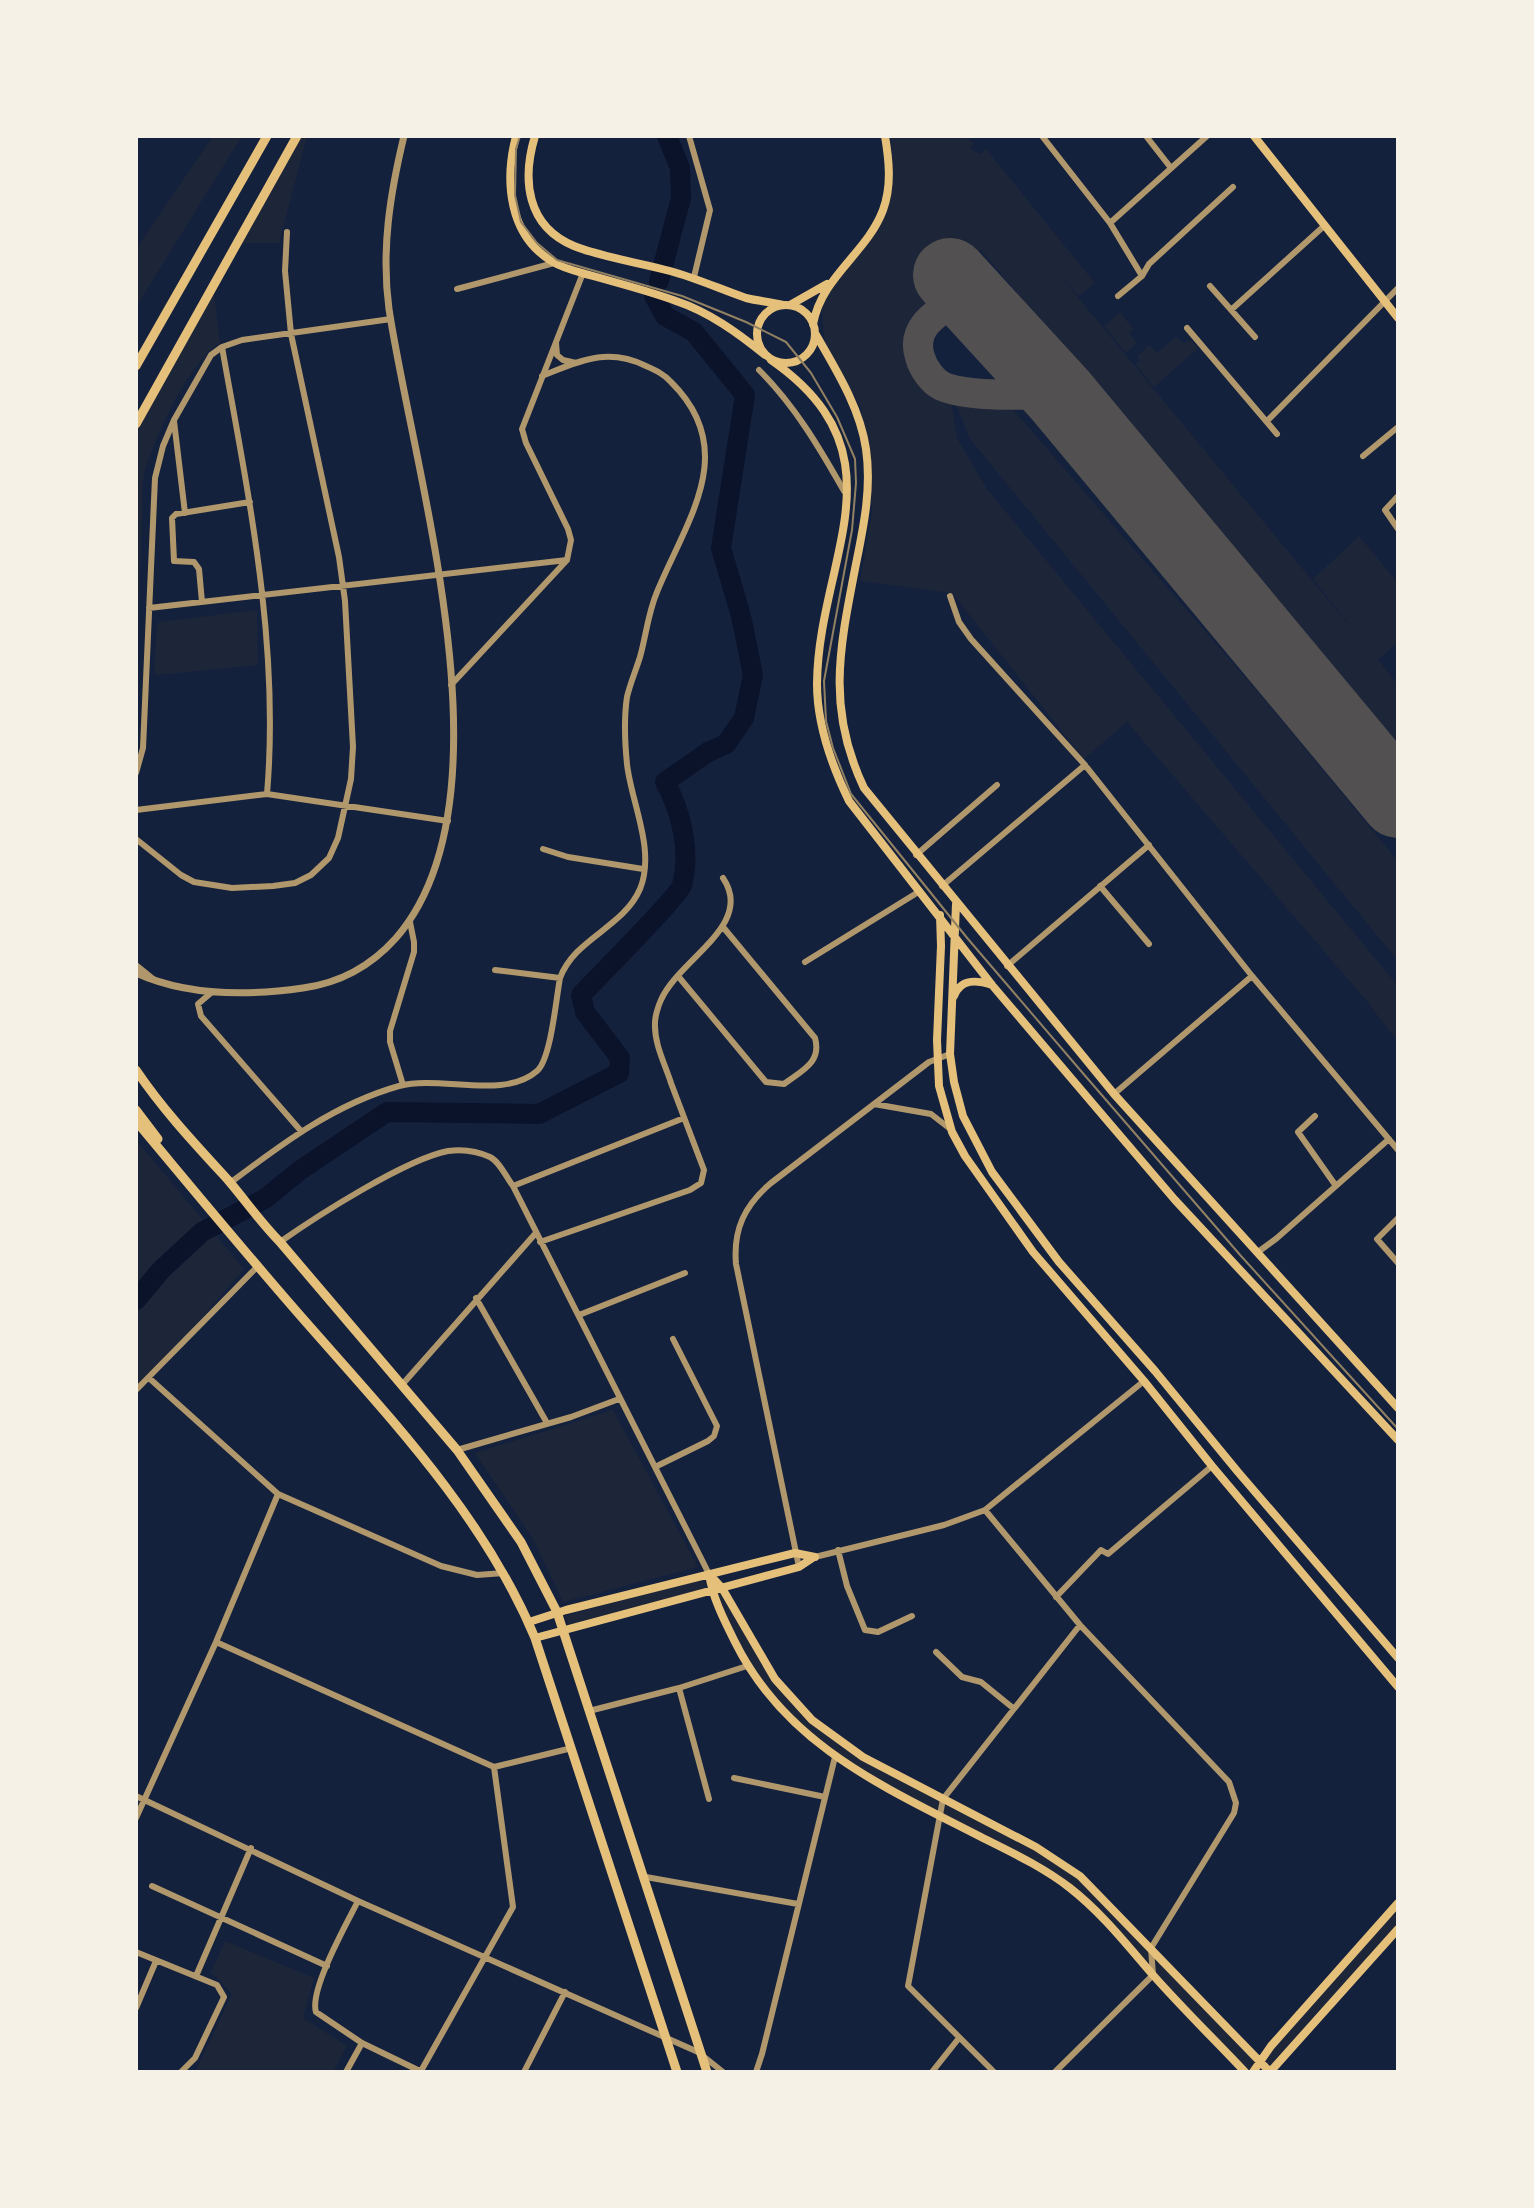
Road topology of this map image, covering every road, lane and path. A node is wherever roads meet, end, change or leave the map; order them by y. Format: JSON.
{"nodes":[{"id":1,"x":267,"y":136,"type":"edge"},
{"id":2,"x":297,"y":136,"type":"edge"},
{"id":3,"x":404,"y":136,"type":"edge"},
{"id":4,"x":516,"y":136,"type":"edge"},
{"id":5,"x":535,"y":136,"type":"edge"},
{"id":6,"x":689,"y":136,"type":"edge"},
{"id":7,"x":885,"y":136,"type":"edge"},
{"id":8,"x":1042,"y":136,"type":"edge"},
{"id":9,"x":1146,"y":136,"type":"edge"},
{"id":10,"x":1207,"y":136,"type":"edge"},
{"id":11,"x":1254,"y":136,"type":"edge"},
{"id":12,"x":1171,"y":168,"type":"junction"},
{"id":13,"x":1233,"y":187,"type":"dead end"},
{"id":14,"x":706,"y":191,"type":"junction"},
{"id":15,"x":701,"y":205,"type":"dead end"},
{"id":16,"x":1110,"y":223,"type":"junction"},
{"id":17,"x":1324,"y":226,"type":"junction"},
{"id":18,"x":287,"y":232,"type":"dead end"},
{"id":19,"x":554,"y":263,"type":"junction"},
{"id":20,"x":583,"y":273,"type":"junction"},
{"id":21,"x":1142,"y":276,"type":"junction"},
{"id":22,"x":694,"y":277,"type":"junction"},
{"id":23,"x":831,"y":282,"type":"junction"},
{"id":24,"x":1210,"y":286,"type":"dead end"},
{"id":25,"x":1398,"y":288,"type":"edge"},
{"id":26,"x":457,"y":289,"type":"dead end"},
{"id":27,"x":1118,"y":296,"type":"dead end"},
{"id":28,"x":1385,"y":302,"type":"junction"},
{"id":29,"x":786,"y":305,"type":"junction"},
{"id":30,"x":1231,"y":310,"type":"junction"},
{"id":31,"x":1398,"y":318,"type":"edge"},
{"id":32,"x":391,"y":319,"type":"junction"},
{"id":33,"x":814,"y":328,"type":"junction"},
{"id":34,"x":1187,"y":328,"type":"dead end"},
{"id":35,"x":291,"y":334,"type":"junction"},
{"id":36,"x":1255,"y":337,"type":"dead end"},
{"id":37,"x":556,"y":342,"type":"junction"},
{"id":38,"x":222,"y":347,"type":"junction"},
{"id":39,"x":768,"y":357,"type":"junction"},
{"id":40,"x":576,"y":363,"type":"junction"},
{"id":41,"x":136,"y":366,"type":"edge"},
{"id":42,"x":759,"y":370,"type":"dead end"},
{"id":43,"x":542,"y":376,"type":"junction"},
{"id":44,"x":174,"y":420,"type":"junction"},
{"id":45,"x":1267,"y":421,"type":"junction"},
{"id":46,"x":136,"y":424,"type":"edge"},
{"id":47,"x":1398,"y":427,"type":"edge"},
{"id":48,"x":1277,"y":434,"type":"dead end"},
{"id":49,"x":1363,"y":456,"type":"dead end"},
{"id":50,"x":1398,"y":496,"type":"edge"},
{"id":51,"x":849,"y":499,"type":"junction"},
{"id":52,"x":250,"y":502,"type":"junction"},
{"id":53,"x":185,"y":513,"type":"junction"},
{"id":54,"x":1398,"y":529,"type":"edge"},
{"id":55,"x":567,"y":560,"type":"junction"},
{"id":56,"x":440,"y":574,"type":"junction"},
{"id":57,"x":343,"y":586,"type":"junction"},
{"id":58,"x":263,"y":595,"type":"junction"},
{"id":59,"x":950,"y":596,"type":"dead end"},
{"id":60,"x":202,"y":602,"type":"junction"},
{"id":61,"x":149,"y":608,"type":"junction"},
{"id":62,"x":451,"y":685,"type":"junction"},
{"id":63,"x":1085,"y":765,"type":"junction"},
{"id":64,"x":136,"y":773,"type":"edge"},
{"id":65,"x":997,"y":785,"type":"dead end"},
{"id":66,"x":267,"y":794,"type":"junction"},
{"id":67,"x":346,"y":805,"type":"junction"},
{"id":68,"x":136,"y":810,"type":"edge"},
{"id":69,"x":448,"y":821,"type":"junction"},
{"id":70,"x":136,"y":839,"type":"edge"},
{"id":71,"x":1149,"y":845,"type":"junction"},
{"id":72,"x":543,"y":849,"type":"dead end"},
{"id":73,"x":916,"y":855,"type":"junction"},
{"id":74,"x":643,"y":869,"type":"junction"},
{"id":75,"x":723,"y":878,"type":"dead end"},
{"id":76,"x":942,"y":886,"type":"junction"},
{"id":77,"x":1100,"y":886,"type":"junction"},
{"id":78,"x":920,"y":891,"type":"junction"},
{"id":79,"x":956,"y":903,"type":"junction"},
{"id":80,"x":939,"y":915,"type":"junction"},
{"id":81,"x":410,"y":922,"type":"junction"},
{"id":82,"x":723,"y":927,"type":"junction"},
{"id":83,"x":955,"y":935,"type":"junction"},
{"id":84,"x":1149,"y":944,"type":"dead end"},
{"id":85,"x":805,"y":962,"type":"dead end"},
{"id":86,"x":136,"y":965,"type":"edge"},
{"id":87,"x":1007,"y":966,"type":"junction"},
{"id":88,"x":495,"y":970,"type":"dead end"},
{"id":89,"x":136,"y":973,"type":"edge"},
{"id":90,"x":678,"y":976,"type":"junction"},
{"id":91,"x":1252,"y":976,"type":"junction"},
{"id":92,"x":560,"y":978,"type":"junction"},
{"id":93,"x":156,"y":981,"type":"junction"},
{"id":94,"x":992,"y":985,"type":"junction"},
{"id":95,"x":212,"y":992,"type":"junction"},
{"id":96,"x":952,"y":1001,"type":"junction"},
{"id":97,"x":950,"y":1054,"type":"junction"},
{"id":98,"x":937,"y":1057,"type":"junction"},
{"id":99,"x":136,"y":1070,"type":"edge"},
{"id":100,"x":136,"y":1079,"type":"edge"},
{"id":101,"x":403,"y":1085,"type":"junction"},
{"id":102,"x":1114,"y":1094,"type":"junction"},
{"id":103,"x":874,"y":1104,"type":"junction"},
{"id":104,"x":136,"y":1110,"type":"edge"},
{"id":105,"x":1315,"y":1116,"type":"dead end"},
{"id":106,"x":684,"y":1118,"type":"junction"},
{"id":107,"x":136,"y":1121,"type":"edge"},
{"id":108,"x":301,"y":1131,"type":"junction"},
{"id":109,"x":952,"y":1132,"type":"junction"},
{"id":110,"x":1389,"y":1139,"type":"junction"},
{"id":111,"x":1398,"y":1150,"type":"edge"},
{"id":112,"x":222,"y":1174,"type":"junction"},
{"id":113,"x":230,"y":1183,"type":"junction"},
{"id":114,"x":513,"y":1186,"type":"junction"},
{"id":115,"x":1336,"y":1186,"type":"junction"},
{"id":116,"x":191,"y":1189,"type":"junction"},
{"id":117,"x":1398,"y":1218,"type":"edge"},
{"id":118,"x":535,"y":1234,"type":"junction"},
{"id":119,"x":280,"y":1242,"type":"junction"},
{"id":120,"x":540,"y":1242,"type":"junction"},
{"id":121,"x":1258,"y":1252,"type":"junction"},
{"id":122,"x":1398,"y":1263,"type":"edge"},
{"id":123,"x":257,"y":1267,"type":"junction"},
{"id":124,"x":685,"y":1273,"type":"dead end"},
{"id":125,"x":1074,"y":1279,"type":"junction"},
{"id":126,"x":1064,"y":1289,"type":"junction"},
{"id":127,"x":476,"y":1298,"type":"junction"},
{"id":128,"x":579,"y":1315,"type":"junction"},
{"id":129,"x":673,"y":1339,"type":"dead end"},
{"id":130,"x":1155,"y":1371,"type":"junction"},
{"id":131,"x":149,"y":1378,"type":"junction"},
{"id":132,"x":1144,"y":1381,"type":"junction"},
{"id":133,"x":401,"y":1386,"type":"junction"},
{"id":134,"x":136,"y":1390,"type":"edge"},
{"id":135,"x":619,"y":1399,"type":"junction"},
{"id":136,"x":1398,"y":1408,"type":"edge"},
{"id":137,"x":547,"y":1423,"type":"junction"},
{"id":138,"x":1398,"y":1440,"type":"edge"},
{"id":139,"x":457,"y":1450,"type":"junction"},
{"id":140,"x":1212,"y":1466,"type":"junction"},
{"id":141,"x":655,"y":1467,"type":"junction"},
{"id":142,"x":278,"y":1494,"type":"junction"},
{"id":143,"x":985,"y":1510,"type":"junction"},
{"id":144,"x":838,"y":1550,"type":"junction"},
{"id":145,"x":795,"y":1553,"type":"junction"},
{"id":146,"x":815,"y":1557,"type":"junction"},
{"id":147,"x":799,"y":1567,"type":"junction"},
{"id":148,"x":504,"y":1573,"type":"junction"},
{"id":149,"x":709,"y":1574,"type":"junction"},
{"id":150,"x":717,"y":1589,"type":"junction"},
{"id":151,"x":1056,"y":1597,"type":"junction"},
{"id":152,"x":557,"y":1612,"type":"junction"},
{"id":153,"x":912,"y":1616,"type":"dead end"},
{"id":154,"x":529,"y":1622,"type":"junction"},
{"id":155,"x":1080,"y":1625,"type":"junction"},
{"id":156,"x":565,"y":1630,"type":"junction"},
{"id":157,"x":535,"y":1638,"type":"junction"},
{"id":158,"x":216,"y":1642,"type":"junction"},
{"id":159,"x":936,"y":1652,"type":"dead end"},
{"id":160,"x":1398,"y":1658,"type":"edge"},
{"id":161,"x":747,"y":1666,"type":"junction"},
{"id":162,"x":1398,"y":1687,"type":"edge"},
{"id":163,"x":679,"y":1688,"type":"junction"},
{"id":164,"x":1013,"y":1708,"type":"junction"},
{"id":165,"x":589,"y":1711,"type":"junction"},
{"id":166,"x":572,"y":1748,"type":"junction"},
{"id":167,"x":835,"y":1757,"type":"junction"},
{"id":168,"x":494,"y":1767,"type":"junction"},
{"id":169,"x":734,"y":1778,"type":"dead end"},
{"id":170,"x":136,"y":1796,"type":"edge"},
{"id":171,"x":825,"y":1797,"type":"junction"},
{"id":172,"x":709,"y":1799,"type":"dead end"},
{"id":173,"x":943,"y":1799,"type":"junction"},
{"id":174,"x":144,"y":1800,"type":"junction"},
{"id":175,"x":939,"y":1815,"type":"junction"},
{"id":176,"x":136,"y":1818,"type":"edge"},
{"id":177,"x":251,"y":1848,"type":"junction"},
{"id":178,"x":646,"y":1877,"type":"junction"},
{"id":179,"x":152,"y":1886,"type":"dead end"},
{"id":180,"x":358,"y":1901,"type":"junction"},
{"id":181,"x":798,"y":1904,"type":"junction"},
{"id":182,"x":1396,"y":1910,"type":"edge"},
{"id":183,"x":221,"y":1919,"type":"junction"},
{"id":184,"x":1398,"y":1929,"type":"edge"},
{"id":185,"x":1151,"y":1948,"type":"junction"},
{"id":186,"x":136,"y":1952,"type":"edge"},
{"id":187,"x":486,"y":1957,"type":"junction"},
{"id":188,"x":156,"y":1961,"type":"junction"},
{"id":189,"x":327,"y":1966,"type":"junction"},
{"id":190,"x":1153,"y":1975,"type":"junction"},
{"id":191,"x":196,"y":1976,"type":"junction"},
{"id":192,"x":565,"y":1992,"type":"junction"},
{"id":193,"x":136,"y":2008,"type":"edge"},
{"id":194,"x":664,"y":2036,"type":"junction"},
{"id":195,"x":959,"y":2038,"type":"junction"},
{"id":196,"x":362,"y":2043,"type":"junction"},
{"id":197,"x":698,"y":2052,"type":"junction"},
{"id":198,"x":1259,"y":2060,"type":"junction"},
{"id":199,"x":181,"y":2072,"type":"edge"},
{"id":200,"x":346,"y":2072,"type":"edge"},
{"id":201,"x":422,"y":2072,"type":"edge"},
{"id":202,"x":524,"y":2072,"type":"edge"},
{"id":203,"x":677,"y":2072,"type":"edge"},
{"id":204,"x":707,"y":2072,"type":"edge"},
{"id":205,"x":723,"y":2072,"type":"edge"},
{"id":206,"x":756,"y":2072,"type":"edge"},
{"id":207,"x":932,"y":2072,"type":"edge"},
{"id":208,"x":994,"y":2072,"type":"edge"},
{"id":209,"x":1055,"y":2072,"type":"edge"},
{"id":210,"x":1245,"y":2072,"type":"edge"},
{"id":211,"x":1253,"y":2072,"type":"edge"},
{"id":212,"x":1270,"y":2072,"type":"edge"}],
"edges":[{"from":1,"to":41,"type":"main road"},
{"from":2,"to":46,"type":"main road"},
{"from":3,"to":32,"type":"street"},
{"from":4,"to":19,"type":"main road"},
{"from":5,"to":22,"type":"main road"},
{"from":6,"to":14,"type":"street"},
{"from":7,"to":23,"type":"main road"},
{"from":8,"to":16,"type":"street"},
{"from":9,"to":12,"type":"street"},
{"from":10,"to":12,"type":"street"},
{"from":11,"to":17,"type":"main road"},
{"from":12,"to":16,"type":"street"},
{"from":13,"to":21,"type":"street"},
{"from":14,"to":15,"type":"street"},
{"from":14,"to":22,"type":"street"},
{"from":16,"to":21,"type":"street"},
{"from":17,"to":28,"type":"main road"},
{"from":17,"to":30,"type":"street"},
{"from":18,"to":35,"type":"street"},
{"from":19,"to":20,"type":"main road"},
{"from":19,"to":26,"type":"street"},
{"from":20,"to":37,"type":"street"},
{"from":20,"to":39,"type":"main road"},
{"from":21,"to":27,"type":"street"},
{"from":22,"to":29,"type":"main road"},
{"from":23,"to":29,"type":"main road"},
{"from":23,"to":33,"type":"main road"},
{"from":24,"to":30,"type":"street"},
{"from":25,"to":28,"type":"street"},
{"from":28,"to":31,"type":"main road"},
{"from":28,"to":45,"type":"street"},
{"from":29,"to":33,"type":"main road"},
{"from":29,"to":39,"type":"main road"},
{"from":30,"to":36,"type":"street"},
{"from":32,"to":35,"type":"street"},
{"from":32,"to":56,"type":"street"},
{"from":33,"to":39,"type":"main road"},
{"from":33,"to":73,"type":"main road"},
{"from":34,"to":45,"type":"street"},
{"from":35,"to":38,"type":"street"},
{"from":35,"to":57,"type":"street"},
{"from":37,"to":40,"type":"street"},
{"from":37,"to":43,"type":"street"},
{"from":38,"to":44,"type":"street"},
{"from":38,"to":52,"type":"street"},
{"from":39,"to":51,"type":"main road"},
{"from":40,"to":43,"type":"street"},
{"from":40,"to":74,"type":"street"},
{"from":42,"to":51,"type":"street"},
{"from":43,"to":55,"type":"street"},
{"from":44,"to":53,"type":"street"},
{"from":44,"to":61,"type":"street"},
{"from":45,"to":48,"type":"street"},
{"from":47,"to":49,"type":"street"},
{"from":50,"to":54,"type":"street"},
{"from":51,"to":78,"type":"main road"},
{"from":52,"to":53,"type":"street"},
{"from":52,"to":58,"type":"street"},
{"from":53,"to":60,"type":"street"},
{"from":55,"to":56,"type":"street"},
{"from":55,"to":62,"type":"street"},
{"from":56,"to":57,"type":"street"},
{"from":56,"to":62,"type":"street"},
{"from":57,"to":58,"type":"street"},
{"from":57,"to":67,"type":"street"},
{"from":58,"to":60,"type":"street"},
{"from":58,"to":66,"type":"street"},
{"from":59,"to":63,"type":"street"},
{"from":60,"to":61,"type":"street"},
{"from":61,"to":64,"type":"street"},
{"from":62,"to":69,"type":"street"},
{"from":63,"to":71,"type":"street"},
{"from":63,"to":76,"type":"street"},
{"from":65,"to":73,"type":"street"},
{"from":66,"to":67,"type":"street"},
{"from":66,"to":68,"type":"street"},
{"from":67,"to":69,"type":"street"},
{"from":67,"to":70,"type":"street"},
{"from":69,"to":81,"type":"street"},
{"from":71,"to":77,"type":"street"},
{"from":71,"to":91,"type":"street"},
{"from":72,"to":74,"type":"street"},
{"from":73,"to":76,"type":"main road"},
{"from":74,"to":92,"type":"street"},
{"from":75,"to":82,"type":"street"},
{"from":76,"to":79,"type":"main road"},
{"from":77,"to":84,"type":"street"},
{"from":77,"to":87,"type":"street"},
{"from":78,"to":80,"type":"main road"},
{"from":78,"to":85,"type":"street"},
{"from":79,"to":83,"type":"main road"},
{"from":79,"to":87,"type":"main road"},
{"from":80,"to":83,"type":"main road"},
{"from":80,"to":98,"type":"main road"},
{"from":81,"to":95,"type":"street"},
{"from":81,"to":101,"type":"street"},
{"from":82,"to":90,"type":"street"},
{"from":82,"to":90,"type":"street"},
{"from":83,"to":94,"type":"main road"},
{"from":83,"to":96,"type":"main road"},
{"from":86,"to":93,"type":"street"},
{"from":87,"to":102,"type":"main road"},
{"from":88,"to":92,"type":"street"},
{"from":89,"to":93,"type":"street"},
{"from":90,"to":106,"type":"street"},
{"from":91,"to":102,"type":"street"},
{"from":91,"to":110,"type":"street"},
{"from":92,"to":101,"type":"street"},
{"from":93,"to":95,"type":"street"},
{"from":94,"to":96,"type":"main road"},
{"from":94,"to":138,"type":"main road"},
{"from":95,"to":108,"type":"street"},
{"from":96,"to":97,"type":"main road"},
{"from":97,"to":98,"type":"street"},
{"from":97,"to":125,"type":"main road"},
{"from":98,"to":103,"type":"street"},
{"from":98,"to":109,"type":"main road"},
{"from":99,"to":112,"type":"main road"},
{"from":100,"to":112,"type":"main road"},
{"from":101,"to":108,"type":"street"},
{"from":102,"to":121,"type":"main road"},
{"from":103,"to":109,"type":"street"},
{"from":103,"to":145,"type":"street"},
{"from":104,"to":116,"type":"main road"},
{"from":105,"to":115,"type":"street"},
{"from":106,"to":114,"type":"street"},
{"from":106,"to":120,"type":"street"},
{"from":107,"to":116,"type":"main road"},
{"from":108,"to":113,"type":"street"},
{"from":109,"to":126,"type":"main road"},
{"from":110,"to":111,"type":"street"},
{"from":110,"to":115,"type":"street"},
{"from":112,"to":113,"type":"main road"},
{"from":113,"to":119,"type":"main road"},
{"from":114,"to":118,"type":"street"},
{"from":114,"to":119,"type":"street"},
{"from":115,"to":121,"type":"street"},
{"from":116,"to":123,"type":"main road"},
{"from":117,"to":122,"type":"street"},
{"from":118,"to":120,"type":"street"},
{"from":118,"to":127,"type":"street"},
{"from":119,"to":133,"type":"main road"},
{"from":120,"to":128,"type":"street"},
{"from":121,"to":136,"type":"main road"},
{"from":123,"to":131,"type":"street"},
{"from":123,"to":148,"type":"main road"},
{"from":124,"to":128,"type":"street"},
{"from":125,"to":126,"type":"main road"},
{"from":125,"to":130,"type":"main road"},
{"from":126,"to":132,"type":"main road"},
{"from":127,"to":133,"type":"street"},
{"from":127,"to":137,"type":"street"},
{"from":128,"to":135,"type":"street"},
{"from":129,"to":141,"type":"street"},
{"from":130,"to":132,"type":"street"},
{"from":130,"to":160,"type":"main road"},
{"from":131,"to":134,"type":"street"},
{"from":131,"to":142,"type":"street"},
{"from":132,"to":140,"type":"main road"},
{"from":132,"to":143,"type":"street"},
{"from":133,"to":139,"type":"main road"},
{"from":135,"to":137,"type":"street"},
{"from":135,"to":141,"type":"street"},
{"from":137,"to":139,"type":"street"},
{"from":139,"to":152,"type":"main road"},
{"from":140,"to":151,"type":"street"},
{"from":140,"to":162,"type":"main road"},
{"from":141,"to":149,"type":"street"},
{"from":142,"to":148,"type":"street"},
{"from":142,"to":158,"type":"street"},
{"from":143,"to":144,"type":"street"},
{"from":143,"to":151,"type":"street"},
{"from":144,"to":146,"type":"street"},
{"from":144,"to":153,"type":"street"},
{"from":145,"to":146,"type":"main road"},
{"from":145,"to":147,"type":"street"},
{"from":145,"to":149,"type":"main road"},
{"from":146,"to":147,"type":"main road"},
{"from":147,"to":150,"type":"main road"},
{"from":148,"to":154,"type":"main road"},
{"from":149,"to":150,"type":"main road"},
{"from":149,"to":152,"type":"main road"},
{"from":150,"to":156,"type":"main road"},
{"from":150,"to":161,"type":"main road"},
{"from":150,"to":173,"type":"main road"},
{"from":151,"to":155,"type":"street"},
{"from":152,"to":154,"type":"main road"},
{"from":152,"to":156,"type":"main road"},
{"from":154,"to":157,"type":"main road"},
{"from":155,"to":164,"type":"street"},
{"from":155,"to":185,"type":"street"},
{"from":156,"to":157,"type":"main road"},
{"from":156,"to":165,"type":"main road"},
{"from":157,"to":166,"type":"main road"},
{"from":158,"to":168,"type":"street"},
{"from":158,"to":174,"type":"street"},
{"from":159,"to":164,"type":"street"},
{"from":161,"to":163,"type":"street"},
{"from":161,"to":167,"type":"main road"},
{"from":163,"to":165,"type":"street"},
{"from":163,"to":172,"type":"street"},
{"from":164,"to":173,"type":"street"},
{"from":165,"to":178,"type":"main road"},
{"from":166,"to":168,"type":"street"},
{"from":166,"to":194,"type":"main road"},
{"from":167,"to":171,"type":"street"},
{"from":167,"to":175,"type":"main road"},
{"from":168,"to":187,"type":"street"},
{"from":169,"to":171,"type":"street"},
{"from":170,"to":174,"type":"street"},
{"from":171,"to":181,"type":"street"},
{"from":173,"to":175,"type":"street"},
{"from":173,"to":185,"type":"main road"},
{"from":174,"to":176,"type":"street"},
{"from":174,"to":177,"type":"street"},
{"from":175,"to":190,"type":"main road"},
{"from":175,"to":195,"type":"street"},
{"from":177,"to":180,"type":"street"},
{"from":177,"to":183,"type":"street"},
{"from":178,"to":181,"type":"street"},
{"from":178,"to":197,"type":"main road"},
{"from":179,"to":183,"type":"street"},
{"from":180,"to":187,"type":"street"},
{"from":180,"to":189,"type":"street"},
{"from":181,"to":206,"type":"street"},
{"from":182,"to":198,"type":"main road"},
{"from":183,"to":189,"type":"street"},
{"from":183,"to":191,"type":"street"},
{"from":184,"to":212,"type":"main road"},
{"from":185,"to":190,"type":"street"},
{"from":185,"to":198,"type":"main road"},
{"from":186,"to":188,"type":"street"},
{"from":187,"to":192,"type":"street"},
{"from":187,"to":201,"type":"street"},
{"from":188,"to":191,"type":"street"},
{"from":188,"to":193,"type":"street"},
{"from":189,"to":196,"type":"street"},
{"from":190,"to":209,"type":"street"},
{"from":190,"to":210,"type":"main road"},
{"from":191,"to":199,"type":"street"},
{"from":192,"to":194,"type":"street"},
{"from":192,"to":202,"type":"street"},
{"from":194,"to":197,"type":"street"},
{"from":194,"to":203,"type":"main road"},
{"from":195,"to":207,"type":"street"},
{"from":195,"to":208,"type":"street"},
{"from":196,"to":200,"type":"street"},
{"from":196,"to":201,"type":"street"},
{"from":197,"to":204,"type":"main road"},
{"from":197,"to":205,"type":"street"},
{"from":198,"to":211,"type":"main road"},
{"from":198,"to":212,"type":"main road"}]}
